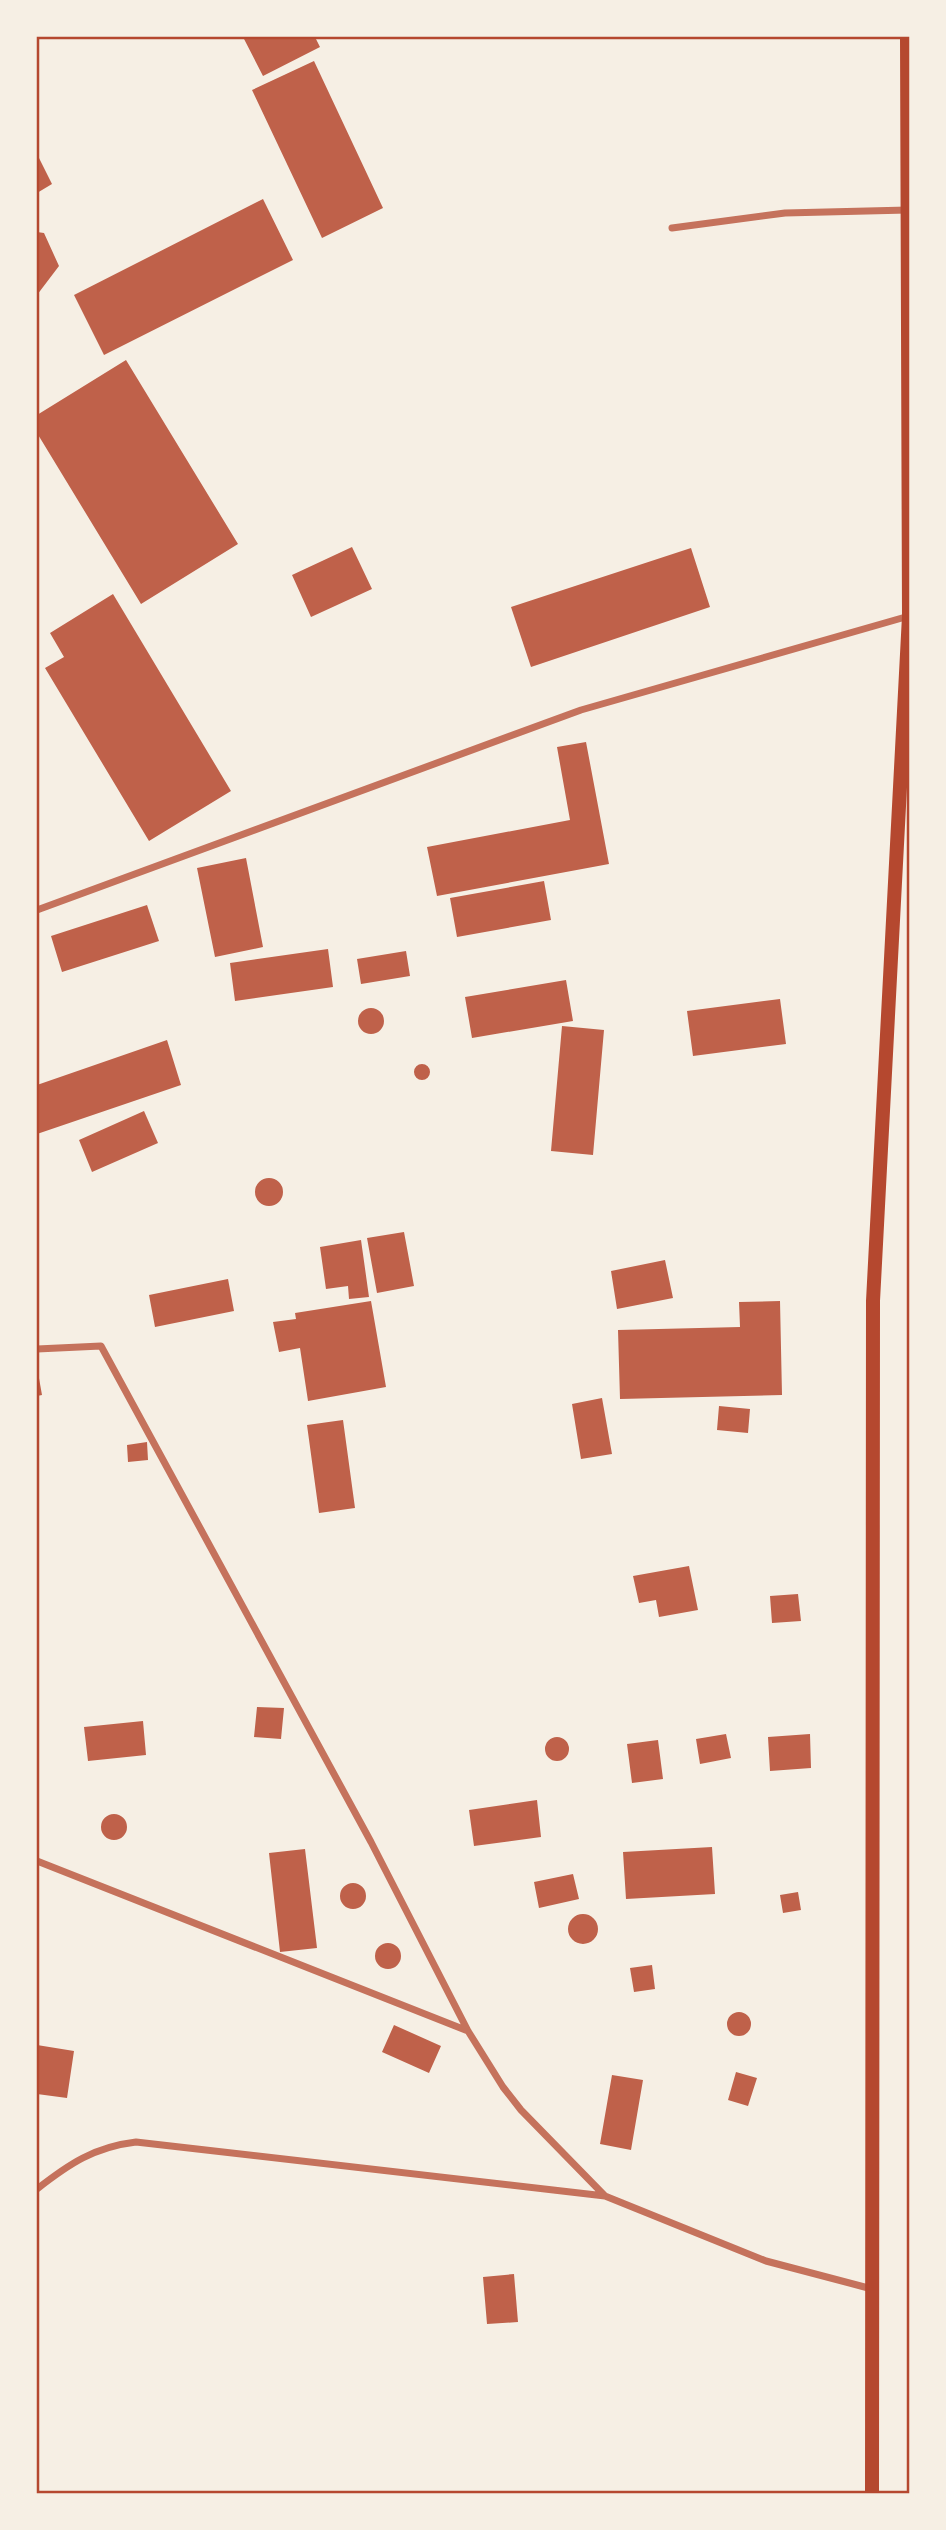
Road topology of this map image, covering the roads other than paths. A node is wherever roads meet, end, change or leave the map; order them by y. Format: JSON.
{"nodes":[{"id":1,"x":907,"y":37,"type":"edge"},
{"id":2,"x":908,"y":210,"type":"edge"},
{"id":3,"x":672,"y":228,"type":"dead end"},
{"id":4,"x":909,"y":616,"type":"edge"},
{"id":5,"x":37,"y":910,"type":"edge"},
{"id":6,"x":37,"y":1349,"type":"edge"},
{"id":7,"x":37,"y":1861,"type":"edge"},
{"id":8,"x":468,"y":2031,"type":"junction"},
{"id":9,"x":37,"y":2189,"type":"edge"},
{"id":10,"x":605,"y":2196,"type":"junction"},
{"id":11,"x":872,"y":2289,"type":"junction"},
{"id":12,"x":872,"y":2493,"type":"edge"}],
"edges":[{"from":1,"to":2,"type":"main road"},
{"from":2,"to":3,"type":"street"},
{"from":2,"to":4,"type":"main road"},
{"from":4,"to":5,"type":"street"},
{"from":4,"to":11,"type":"main road"},
{"from":6,"to":8,"type":"street"},
{"from":7,"to":8,"type":"street"},
{"from":8,"to":10,"type":"street"},
{"from":9,"to":10,"type":"street"},
{"from":10,"to":11,"type":"street"},
{"from":11,"to":12,"type":"main road"}]}
